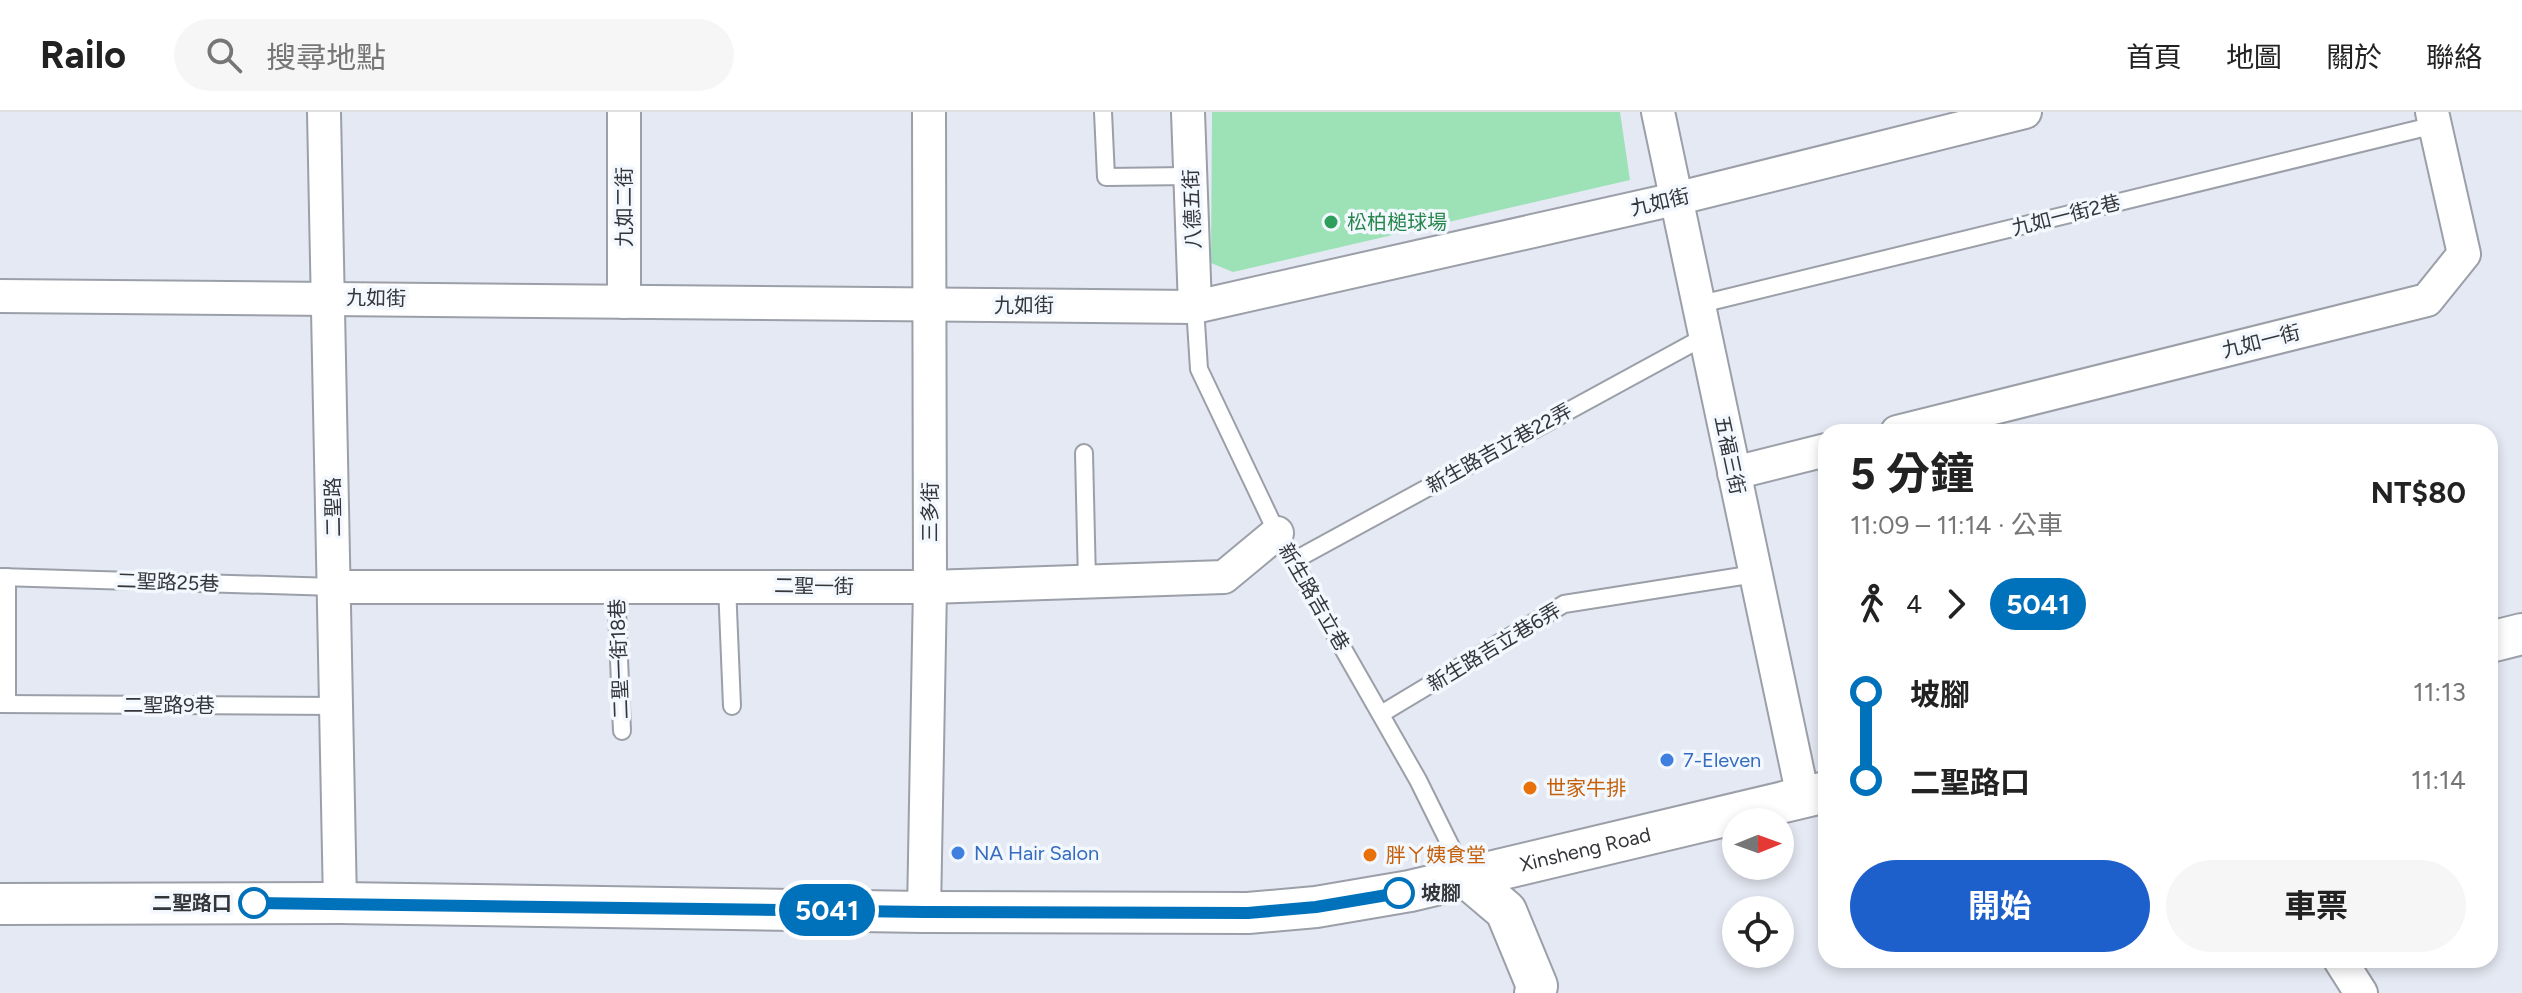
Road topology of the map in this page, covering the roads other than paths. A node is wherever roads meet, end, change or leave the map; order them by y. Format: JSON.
{"nodes":[{"id":1,"x":324,"y":112,"type":"edge"},
{"id":2,"x":624,"y":112,"type":"edge"},
{"id":3,"x":929,"y":112,"type":"edge"},
{"id":4,"x":1103,"y":112,"type":"edge"},
{"id":5,"x":1188,"y":112,"type":"edge"},
{"id":6,"x":1658,"y":112,"type":"edge"},
{"id":7,"x":2025,"y":112,"type":"edge"},
{"id":8,"x":2434,"y":118,"type":"edge"},
{"id":9,"x":1190,"y":176,"type":"junction"},
{"id":10,"x":1675,"y":199,"type":"junction"},
{"id":11,"x":0,"y":296,"type":"edge"},
{"id":12,"x":328,"y":298,"type":"junction"},
{"id":13,"x":624,"y":302,"type":"junction"},
{"id":14,"x":929,"y":305,"type":"junction"},
{"id":15,"x":1697,"y":305,"type":"junction"},
{"id":16,"x":1195,"y":307,"type":"junction"},
{"id":17,"x":1704,"y":337,"type":"junction"},
{"id":18,"x":1929,"y":424,"type":"edge"},
{"id":19,"x":1818,"y":452,"type":"edge"},
{"id":20,"x":1084,"y":453,"type":"dead end"},
{"id":21,"x":1734,"y":473,"type":"junction"},
{"id":22,"x":1277,"y":533,"type":"junction"},
{"id":23,"x":1295,"y":560,"type":"junction"},
{"id":24,"x":1755,"y":574,"type":"junction"},
{"id":25,"x":4,"y":577,"type":"edge"},
{"id":26,"x":1087,"y":582,"type":"junction"},
{"id":27,"x":727,"y":585,"type":"junction"},
{"id":28,"x":616,"y":586,"type":"junction"},
{"id":29,"x":335,"y":587,"type":"junction"},
{"id":30,"x":930,"y":587,"type":"junction"},
{"id":31,"x":2522,"y":634,"type":"edge"},
{"id":32,"x":2498,"y":640,"type":"edge"},
{"id":33,"x":4,"y":704,"type":"edge"},
{"id":34,"x":338,"y":706,"type":"junction"},
{"id":35,"x":732,"y":706,"type":"dead end"},
{"id":36,"x":1381,"y":714,"type":"junction"},
{"id":37,"x":622,"y":731,"type":"dead end"},
{"id":38,"x":1814,"y":794,"type":"edge"},
{"id":39,"x":1466,"y":877,"type":"junction"},
{"id":40,"x":340,"y":903,"type":"junction"},
{"id":41,"x":0,"y":904,"type":"edge"},
{"id":42,"x":924,"y":912,"type":"junction"},
{"id":43,"x":2345,"y":968,"type":"edge"},
{"id":44,"x":1535,"y":993,"type":"edge"},
{"id":45,"x":2361,"y":993,"type":"edge"}],
"edges":[{"from":1,"to":12,"type":"street","name":"二聖路"},
{"from":2,"to":13,"type":"street","name":"九如二街"},
{"from":3,"to":14,"type":"street","name":"三多街"},
{"from":4,"to":9,"type":"lane"},
{"from":5,"to":9,"type":"street","name":"八德五街"},
{"from":6,"to":10,"type":"street","name":"五福三街"},
{"from":7,"to":10,"type":"street","name":"九如街"},
{"from":8,"to":15,"type":"lane","name":"九如一街2巷"},
{"from":8,"to":18,"type":"street","name":"九如一街"},
{"from":9,"to":16,"type":"street","name":"八德五街"},
{"from":10,"to":15,"type":"street","name":"五福三街"},
{"from":10,"to":16,"type":"street","name":"九如街"},
{"from":11,"to":12,"type":"street","name":"九如街"},
{"from":12,"to":13,"type":"street","name":"九如街"},
{"from":12,"to":29,"type":"street","name":"二聖路"},
{"from":13,"to":14,"type":"street","name":"九如街"},
{"from":14,"to":16,"type":"street","name":"九如街"},
{"from":14,"to":30,"type":"street","name":"三多街"},
{"from":15,"to":17,"type":"street","name":"五福三街"},
{"from":16,"to":22,"type":"lane","name":"新生路吉立巷"},
{"from":17,"to":21,"type":"street","name":"五福三街"},
{"from":17,"to":23,"type":"lane","name":"新生路吉立巷22弄"},
{"from":19,"to":21,"type":"street"},
{"from":20,"to":26,"type":"lane"},
{"from":21,"to":24,"type":"street","name":"五福三街"},
{"from":22,"to":23,"type":"lane","name":"新生路吉立巷"},
{"from":22,"to":26,"type":"street","name":"二聖一街"},
{"from":23,"to":36,"type":"lane","name":"新生路吉立巷"},
{"from":24,"to":36,"type":"lane","name":"新生路吉立巷6弄"},
{"from":24,"to":38,"type":"street","name":"五福三街"},
{"from":25,"to":29,"type":"lane","name":"二聖路25巷"},
{"from":25,"to":33,"type":"lane"},
{"from":26,"to":30,"type":"street","name":"二聖一街"},
{"from":27,"to":28,"type":"street","name":"二聖一街"},
{"from":27,"to":30,"type":"street","name":"二聖一街"},
{"from":27,"to":35,"type":"lane"},
{"from":28,"to":29,"type":"street","name":"二聖一街"},
{"from":28,"to":37,"type":"lane","name":"二聖一街18巷"},
{"from":29,"to":34,"type":"street","name":"二聖路"},
{"from":30,"to":42,"type":"street","name":"三多街"},
{"from":31,"to":32,"type":"street"},
{"from":33,"to":34,"type":"lane","name":"二聖路9巷"},
{"from":34,"to":40,"type":"street","name":"二聖路"},
{"from":36,"to":39,"type":"lane","name":"新生路吉立巷"},
{"from":38,"to":39,"type":"street","name":"Xinsheng Road"},
{"from":39,"to":42,"type":"street","name":"Xinsheng Road"},
{"from":39,"to":44,"type":"street"},
{"from":40,"to":41,"type":"street","name":"Xinsheng Road"},
{"from":40,"to":42,"type":"street","name":"Xinsheng Road"},
{"from":43,"to":45,"type":"street"}]}
